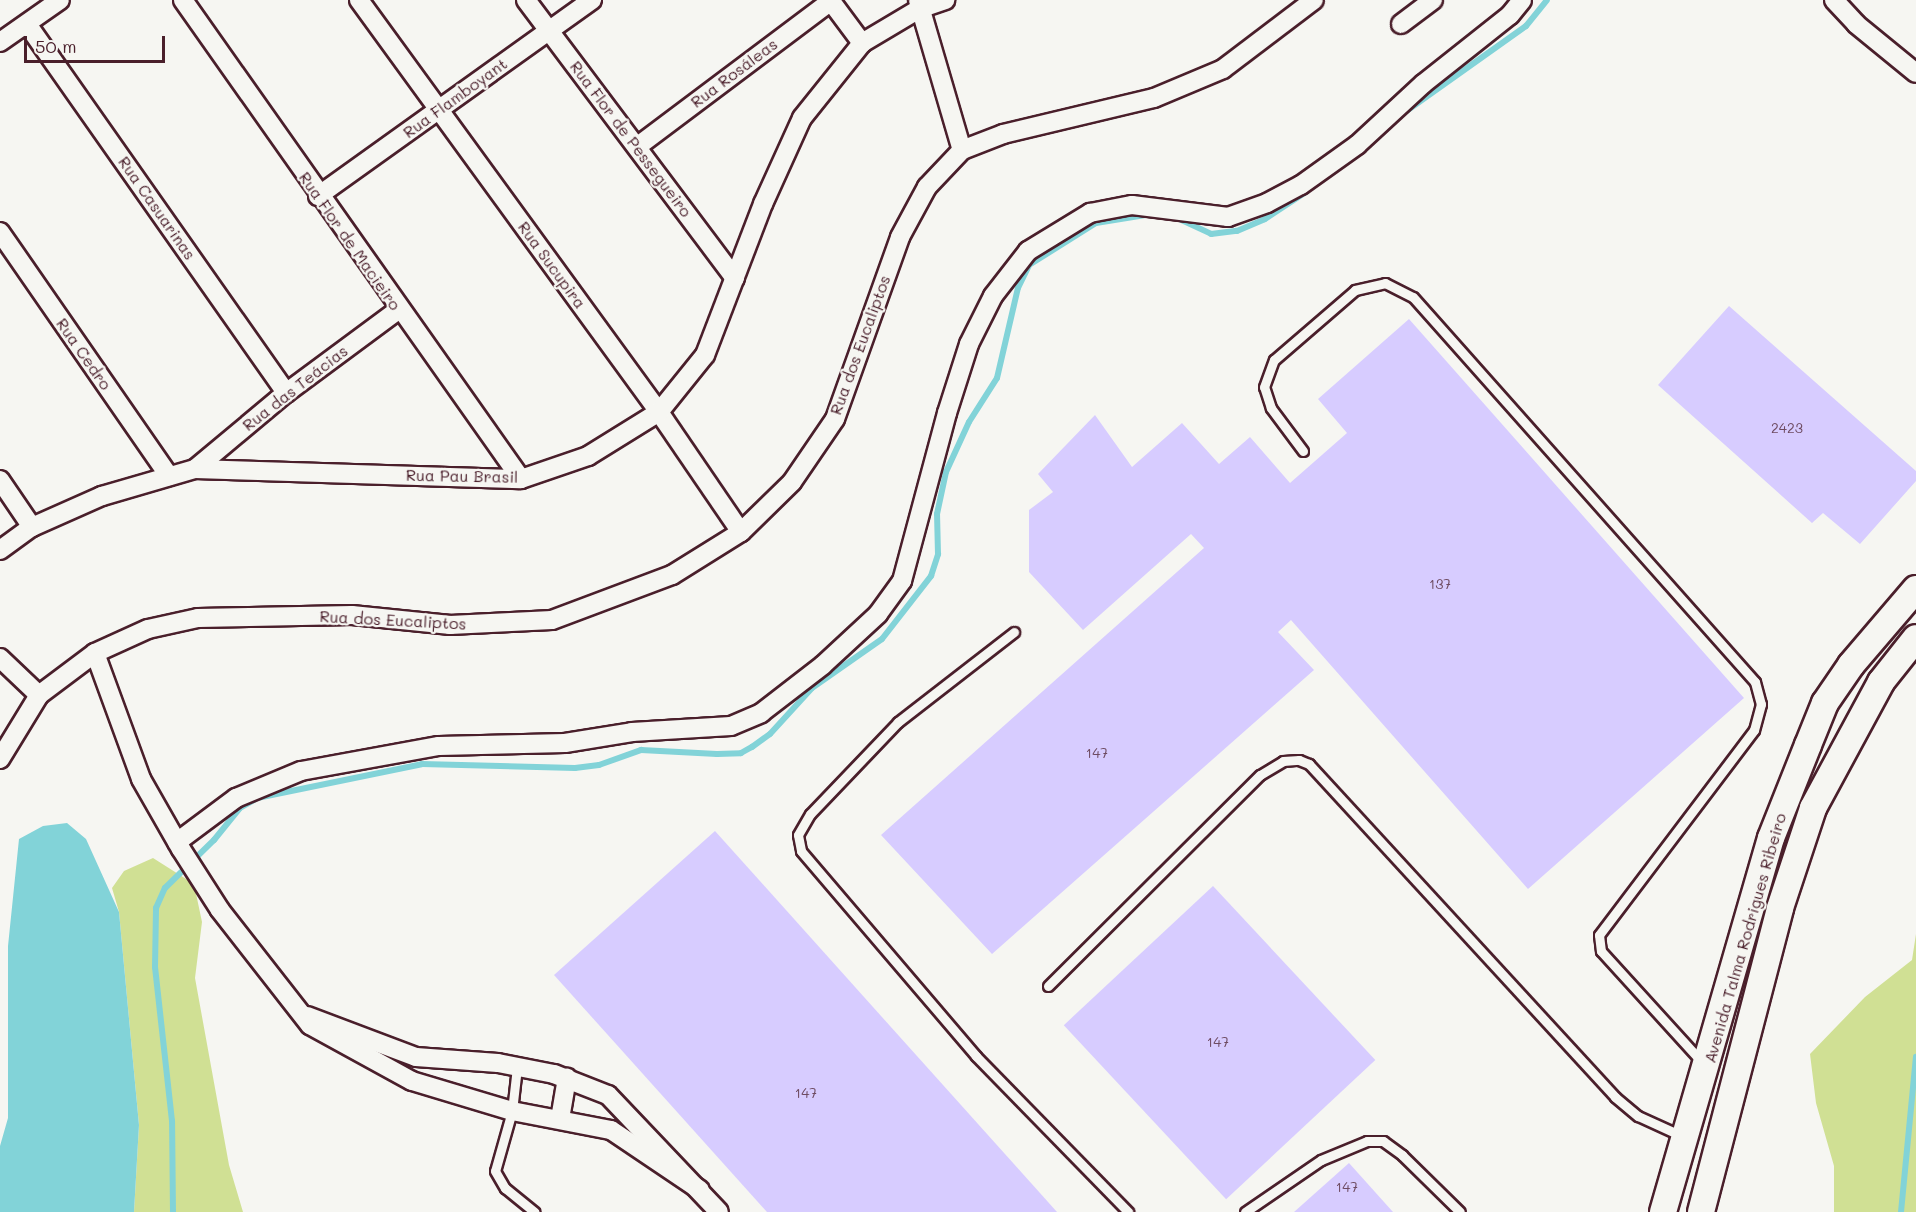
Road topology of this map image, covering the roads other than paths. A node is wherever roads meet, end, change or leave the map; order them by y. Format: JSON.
{"nodes":[{"id":1,"x":60,"y":0,"type":"edge"},
{"id":2,"x":183,"y":0,"type":"edge"},
{"id":3,"x":359,"y":0,"type":"edge"},
{"id":4,"x":526,"y":0,"type":"edge"},
{"id":5,"x":592,"y":0,"type":"edge"},
{"id":6,"x":945,"y":0,"type":"edge"},
{"id":7,"x":1314,"y":0,"type":"edge"},
{"id":8,"x":1433,"y":0,"type":"edge"},
{"id":9,"x":1522,"y":0,"type":"edge"},
{"id":10,"x":1834,"y":0,"type":"edge"},
{"id":11,"x":831,"y":1,"type":"edge"},
{"id":12,"x":918,"y":4,"type":"edge"},
{"id":13,"x":27,"y":24,"type":"junction"},
{"id":14,"x":1401,"y":24,"type":"dead end"},
{"id":15,"x":548,"y":31,"type":"junction"},
{"id":16,"x":0,"y":42,"type":"edge"},
{"id":17,"x":862,"y":43,"type":"junction"},
{"id":18,"x":1916,"y":73,"type":"edge"},
{"id":19,"x":438,"y":109,"type":"junction"},
{"id":20,"x":638,"y":146,"type":"junction"},
{"id":21,"x":962,"y":150,"type":"junction"},
{"id":22,"x":318,"y":196,"type":"junction"},
{"id":23,"x":0,"y":232,"type":"edge"},
{"id":24,"x":735,"y":278,"type":"junction"},
{"id":25,"x":398,"y":310,"type":"junction"},
{"id":26,"x":286,"y":393,"type":"junction"},
{"id":27,"x":659,"y":412,"type":"junction"},
{"id":28,"x":1303,"y":451,"type":"dead end"},
{"id":29,"x":195,"y":469,"type":"junction"},
{"id":30,"x":169,"y":476,"type":"junction"},
{"id":31,"x":521,"y":479,"type":"junction"},
{"id":32,"x":0,"y":480,"type":"edge"},
{"id":33,"x":32,"y":526,"type":"junction"},
{"id":34,"x":741,"y":532,"type":"junction"},
{"id":35,"x":0,"y":550,"type":"edge"},
{"id":36,"x":1916,"y":589,"type":"edge"},
{"id":37,"x":1014,"y":632,"type":"dead end"},
{"id":38,"x":1916,"y":638,"type":"edge"},
{"id":39,"x":95,"y":653,"type":"junction"},
{"id":40,"x":0,"y":658,"type":"edge"},
{"id":41,"x":39,"y":695,"type":"junction"},
{"id":42,"x":0,"y":759,"type":"edge"},
{"id":43,"x":179,"y":846,"type":"junction"},
{"id":44,"x":1048,"y":986,"type":"dead end"},
{"id":45,"x":300,"y":1013,"type":"junction"},
{"id":46,"x":1707,"y":1066,"type":"junction"},
{"id":47,"x":517,"y":1067,"type":"junction"},
{"id":48,"x":567,"y":1078,"type":"junction"},
{"id":49,"x":512,"y":1111,"type":"junction"},
{"id":50,"x":560,"y":1119,"type":"junction"},
{"id":51,"x":1687,"y":1138,"type":"junction"},
{"id":52,"x":700,"y":1190,"type":"junction"},
{"id":53,"x":535,"y":1212,"type":"edge"},
{"id":54,"x":719,"y":1212,"type":"edge"},
{"id":55,"x":1128,"y":1212,"type":"edge"},
{"id":56,"x":1245,"y":1212,"type":"edge"},
{"id":57,"x":1460,"y":1212,"type":"edge"},
{"id":58,"x":1663,"y":1212,"type":"edge"},
{"id":59,"x":1701,"y":1212,"type":"edge"}],
"edges":[{"from":1,"to":13,"type":"street"},
{"from":2,"to":22,"type":"street","name":"Rua Flor de Macieiro"},
{"from":3,"to":19,"type":"street","name":"Rua Sucupira"},
{"from":4,"to":15,"type":"street","name":"Rua Flor de Pessegueiro"},
{"from":5,"to":15,"type":"street","name":"Rua Flamboyant"},
{"from":6,"to":12,"type":"street","name":"Rua Pau Brasil"},
{"from":7,"to":21,"type":"street","name":"Rua dos Eucaliptos"},
{"from":8,"to":14,"type":"street"},
{"from":9,"to":43,"type":"street"},
{"from":10,"to":18,"type":"street"},
{"from":11,"to":17,"type":"street"},
{"from":11,"to":20,"type":"street","name":"Rua Rosáleas"},
{"from":12,"to":17,"type":"street","name":"Rua Pau Brasil"},
{"from":12,"to":21,"type":"street"},
{"from":13,"to":16,"type":"street"},
{"from":13,"to":26,"type":"street","name":"Rua Casuarinas"},
{"from":15,"to":19,"type":"street","name":"Rua Flamboyant"},
{"from":15,"to":20,"type":"street","name":"Rua Flor de Pessegueiro"},
{"from":17,"to":24,"type":"street","name":"Rua Pau Brasil"},
{"from":19,"to":22,"type":"street","name":"Rua Flamboyant"},
{"from":19,"to":27,"type":"street","name":"Rua Sucupira"},
{"from":20,"to":24,"type":"street","name":"Rua Flor de Pessegueiro"},
{"from":21,"to":34,"type":"street","name":"Rua dos Eucaliptos"},
{"from":22,"to":25,"type":"street","name":"Rua Flor de Macieiro"},
{"from":23,"to":30,"type":"street","name":"Rua Cedro"},
{"from":24,"to":27,"type":"street","name":"Rua Pau Brasil"},
{"from":25,"to":26,"type":"street","name":"Rua das Teácias"},
{"from":25,"to":31,"type":"street","name":"Rua Flor de Macieiro"},
{"from":26,"to":29,"type":"street","name":"Rua das Teácias"},
{"from":27,"to":31,"type":"street","name":"Rua Pau Brasil"},
{"from":27,"to":34,"type":"street","name":"Rua Sucupira"},
{"from":28,"to":46,"type":"lane"},
{"from":29,"to":30,"type":"street","name":"Rua Pau Brasil"},
{"from":29,"to":31,"type":"street","name":"Rua Pau Brasil"},
{"from":30,"to":33,"type":"street","name":"Rua Pau Brasil"},
{"from":32,"to":33,"type":"street"},
{"from":33,"to":35,"type":"street","name":"Rua Pau Brasil"},
{"from":34,"to":39,"type":"street","name":"Rua dos Eucaliptos"},
{"from":36,"to":46,"type":"main road","name":"Avenida Talma Rodrigues Ribeiro"},
{"from":37,"to":55,"type":"lane"},
{"from":38,"to":59,"type":"main road","name":"Avenida Talma Rodrigues Ribeiro"},
{"from":39,"to":41,"type":"street","name":"Rua dos Eucaliptos"},
{"from":39,"to":43,"type":"street"},
{"from":40,"to":41,"type":"street"},
{"from":41,"to":42,"type":"street","name":"Rua dos Eucaliptos"},
{"from":43,"to":45,"type":"street"},
{"from":44,"to":51,"type":"lane"},
{"from":45,"to":47,"type":"street"},
{"from":45,"to":49,"type":"street"},
{"from":46,"to":51,"type":"main road","name":"Avenida Talma Rodrigues Ribeiro"},
{"from":47,"to":48,"type":"street"},
{"from":47,"to":49,"type":"lane"},
{"from":48,"to":50,"type":"street"},
{"from":48,"to":52,"type":"street"},
{"from":49,"to":50,"type":"street"},
{"from":49,"to":53,"type":"lane"},
{"from":50,"to":52,"type":"street"},
{"from":51,"to":58,"type":"main road","name":"Avenida Talma Rodrigues Ribeiro"},
{"from":52,"to":54,"type":"street"},
{"from":56,"to":57,"type":"lane"}]}
